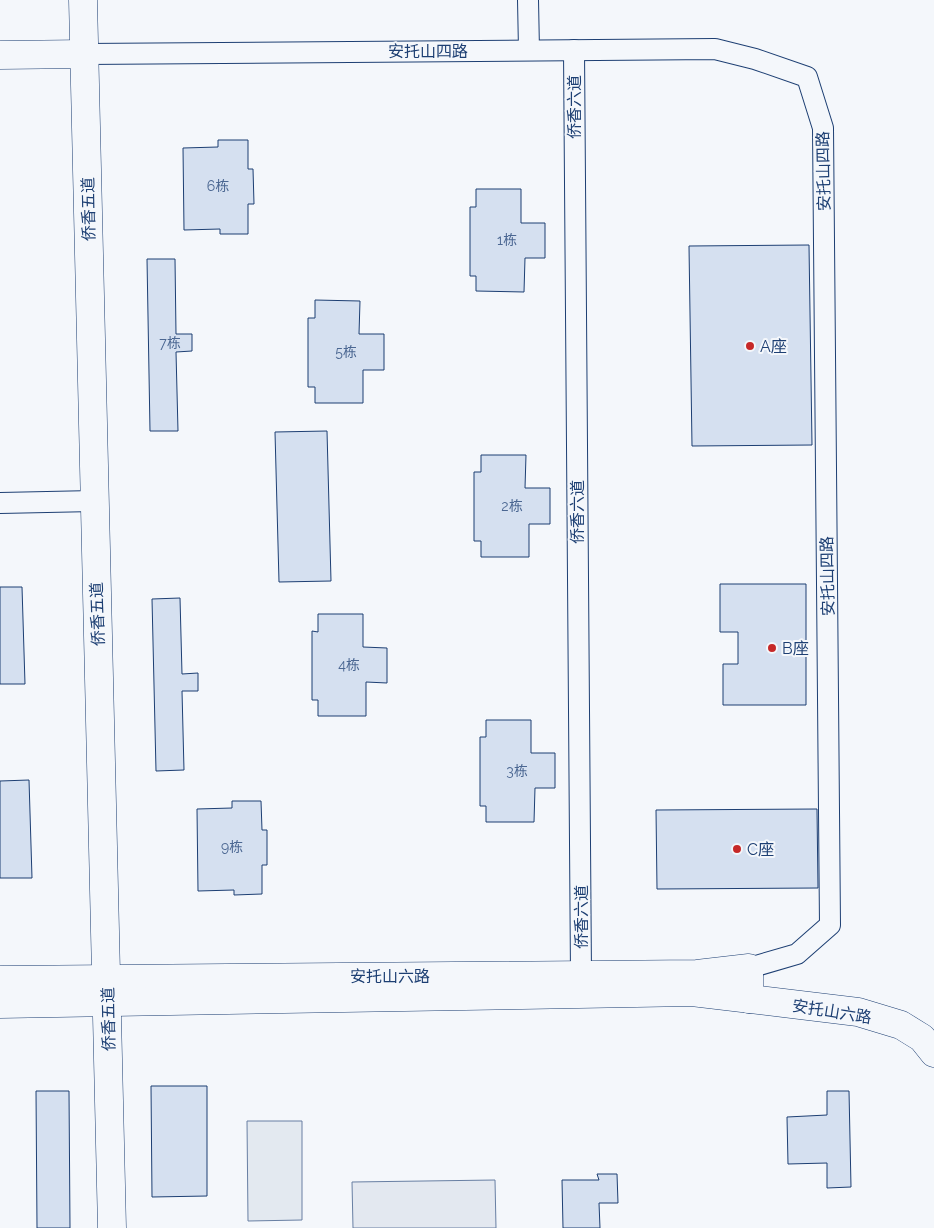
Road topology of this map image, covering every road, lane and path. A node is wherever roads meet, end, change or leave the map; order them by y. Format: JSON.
{"nodes":[{"id":1,"x":83,"y":0,"type":"edge"},
{"id":2,"x":528,"y":0,"type":"edge"},
{"id":3,"x":529,"y":50,"type":"junction"},
{"id":4,"x":574,"y":50,"type":"junction"},
{"id":5,"x":85,"y":54,"type":"junction"},
{"id":6,"x":0,"y":55,"type":"edge"},
{"id":7,"x":94,"y":501,"type":"junction"},
{"id":8,"x":0,"y":503,"type":"edge"},
{"id":9,"x":749,"y":968,"type":"junction"},
{"id":10,"x":581,"y":975,"type":"junction"},
{"id":11,"x":0,"y":980,"type":"edge"},
{"id":12,"x":107,"y":990,"type":"junction"},
{"id":13,"x":749,"y":999,"type":"junction"},
{"id":14,"x":0,"y":1004,"type":"edge"},
{"id":15,"x":934,"y":1053,"type":"edge"},
{"id":16,"x":112,"y":1228,"type":"edge"}],
"edges":[{"from":1,"to":5,"type":"street","name":"侨香五道"},
{"from":2,"to":3,"type":"street"},
{"from":3,"to":4,"type":"street","name":"安托山四路"},
{"from":3,"to":5,"type":"street","name":"安托山四路"},
{"from":4,"to":9,"type":"street","name":"安托山四路"},
{"from":4,"to":10,"type":"street","name":"侨香六道"},
{"from":5,"to":6,"type":"street","name":"安托山四路"},
{"from":5,"to":7,"type":"street","name":"侨香五道"},
{"from":7,"to":8,"type":"street"},
{"from":7,"to":12,"type":"street","name":"侨香五道"},
{"from":9,"to":10,"type":"street","name":"安托山六路"},
{"from":9,"to":13,"type":"street"},
{"from":10,"to":12,"type":"street","name":"安托山六路"},
{"from":11,"to":12,"type":"street","name":"安托山六路"},
{"from":12,"to":13,"type":"street","name":"安托山六路"},
{"from":12,"to":14,"type":"street","name":"安托山六路"},
{"from":12,"to":16,"type":"street","name":"侨香五道"},
{"from":13,"to":15,"type":"street","name":"安托山六路"}]}
